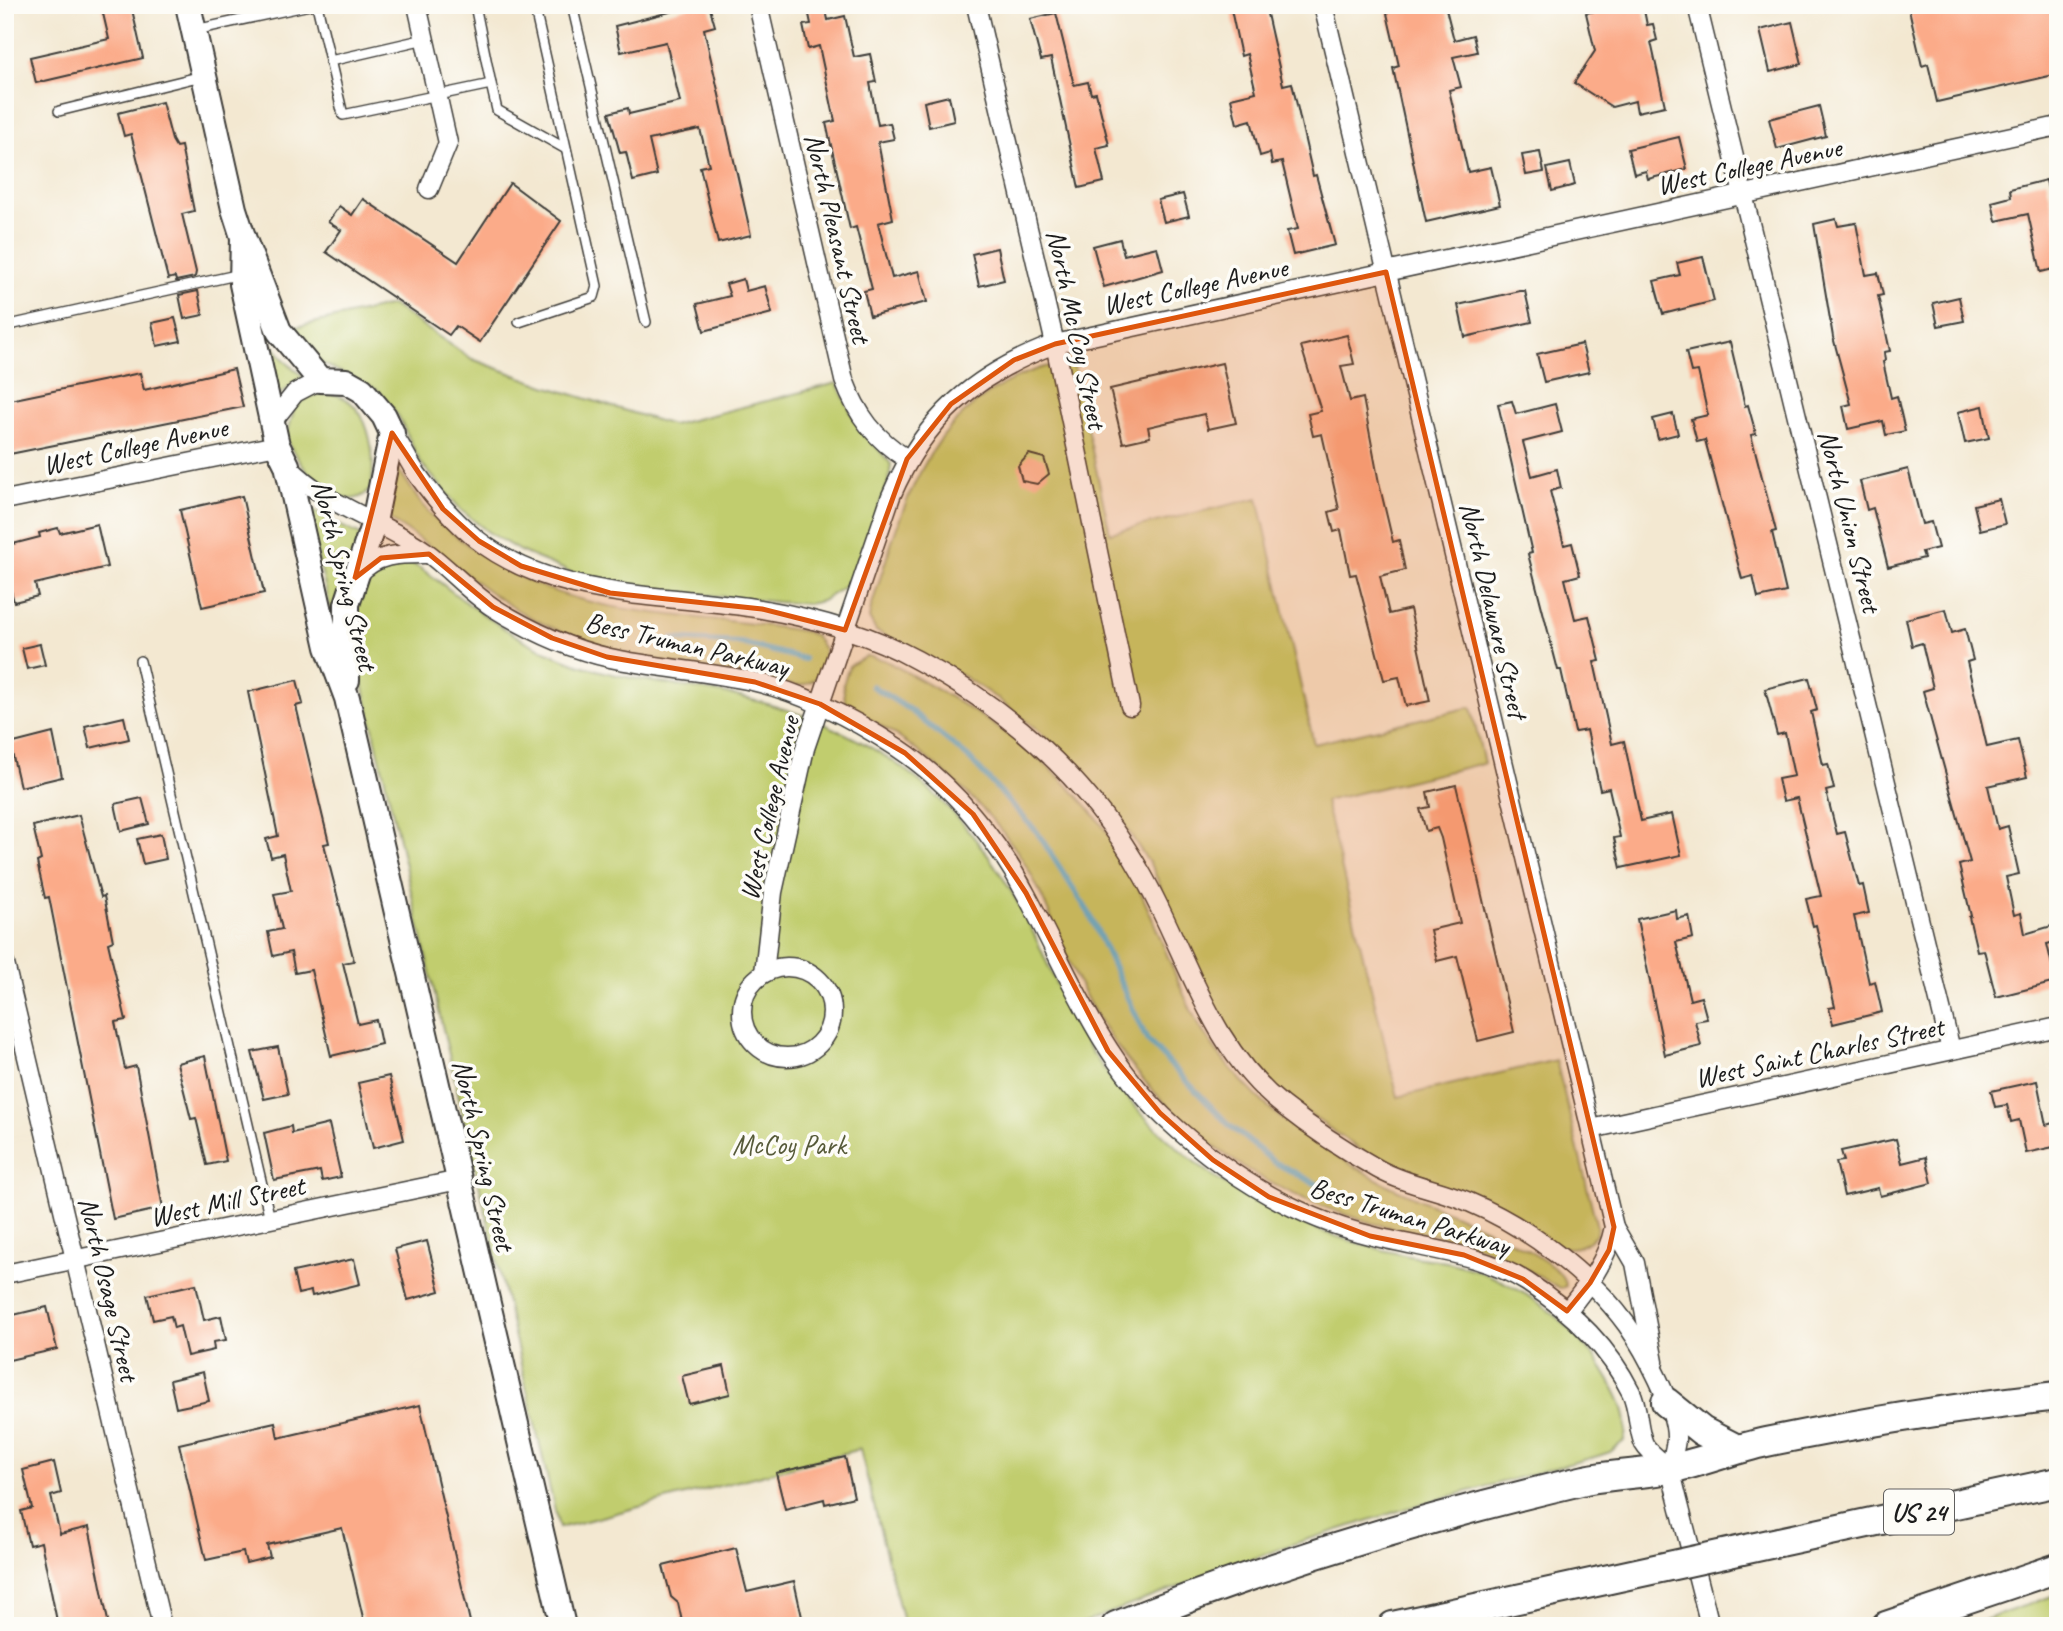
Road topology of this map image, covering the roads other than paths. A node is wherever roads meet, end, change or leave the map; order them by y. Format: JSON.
{"nodes":[{"id":1,"x":188,"y":5,"type":"edge"},
{"id":2,"x":310,"y":5,"type":"edge"},
{"id":3,"x":317,"y":5,"type":"edge"},
{"id":4,"x":417,"y":5,"type":"edge"},
{"id":5,"x":475,"y":5,"type":"edge"},
{"id":6,"x":534,"y":5,"type":"edge"},
{"id":7,"x":572,"y":5,"type":"edge"},
{"id":8,"x":758,"y":5,"type":"edge"},
{"id":9,"x":976,"y":5,"type":"edge"},
{"id":10,"x":1323,"y":5,"type":"edge"},
{"id":11,"x":1697,"y":5,"type":"edge"},
{"id":12,"x":194,"y":31,"type":"junction"},
{"id":13,"x":425,"y":39,"type":"junction"},
{"id":14,"x":330,"y":61,"type":"junction"},
{"id":15,"x":204,"y":76,"type":"junction"},
{"id":16,"x":492,"y":84,"type":"junction"},
{"id":17,"x":437,"y":93,"type":"junction"},
{"id":18,"x":60,"y":111,"type":"dead end"},
{"id":19,"x":2058,"y":126,"type":"edge"},
{"id":20,"x":566,"y":149,"type":"junction"},
{"id":21,"x":429,"y":189,"type":"dead end"},
{"id":22,"x":1744,"y":194,"type":"junction"},
{"id":23,"x":243,"y":237,"type":"junction"},
{"id":24,"x":1386,"y":272,"type":"junction"},
{"id":25,"x":243,"y":274,"type":"junction"},
{"id":26,"x":519,"y":322,"type":"dead end"},
{"id":27,"x":646,"y":322,"type":"dead end"},
{"id":28,"x":5,"y":326,"type":"edge"},
{"id":29,"x":1055,"y":344,"type":"junction"},
{"id":30,"x":320,"y":380,"type":"junction"},
{"id":31,"x":392,"y":433,"type":"junction"},
{"id":32,"x":278,"y":444,"type":"junction"},
{"id":33,"x":908,"y":459,"type":"junction"},
{"id":34,"x":5,"y":500,"type":"edge"},
{"id":35,"x":374,"y":522,"type":"junction"},
{"id":36,"x":429,"y":554,"type":"junction"},
{"id":37,"x":355,"y":578,"type":"junction"},
{"id":38,"x":845,"y":630,"type":"junction"},
{"id":39,"x":140,"y":662,"type":"dead end"},
{"id":40,"x":347,"y":698,"type":"junction"},
{"id":41,"x":820,"y":704,"type":"junction"},
{"id":42,"x":1130,"y":706,"type":"dead end"},
{"id":43,"x":5,"y":964,"type":"edge"},
{"id":44,"x":764,"y":973,"type":"junction"},
{"id":45,"x":2058,"y":1027,"type":"edge"},
{"id":46,"x":1951,"y":1050,"type":"junction"},
{"id":47,"x":1591,"y":1129,"type":"junction"},
{"id":48,"x":459,"y":1181,"type":"junction"},
{"id":49,"x":270,"y":1219,"type":"junction"},
{"id":50,"x":1614,"y":1227,"type":"junction"},
{"id":51,"x":75,"y":1259,"type":"junction"},
{"id":52,"x":5,"y":1274,"type":"edge"},
{"id":53,"x":1590,"y":1283,"type":"junction"},
{"id":54,"x":1567,"y":1311,"type":"junction"},
{"id":55,"x":1655,"y":1369,"type":"junction"},
{"id":56,"x":2058,"y":1396,"type":"edge"},
{"id":57,"x":1666,"y":1402,"type":"junction"},
{"id":58,"x":1737,"y":1449,"type":"junction"},
{"id":59,"x":1670,"y":1469,"type":"junction"},
{"id":60,"x":2058,"y":1482,"type":"edge"},
{"id":61,"x":2058,"y":1568,"type":"edge"},
{"id":62,"x":162,"y":1626,"type":"edge"},
{"id":63,"x":564,"y":1626,"type":"edge"},
{"id":64,"x":1116,"y":1626,"type":"edge"},
{"id":65,"x":1393,"y":1626,"type":"edge"},
{"id":66,"x":1710,"y":1626,"type":"edge"},
{"id":67,"x":1886,"y":1626,"type":"edge"}],
"edges":[{"from":1,"to":12,"type":"street","name":"North Spring Street"},
{"from":2,"to":12,"type":"lane"},
{"from":3,"to":14,"type":"lane"},
{"from":4,"to":13,"type":"street"},
{"from":5,"to":16,"type":"lane"},
{"from":6,"to":20,"type":"lane"},
{"from":7,"to":27,"type":"lane"},
{"from":8,"to":33,"type":"street","name":"North Pleasant Street"},
{"from":9,"to":29,"type":"street","name":"North Mc Coy Street"},
{"from":10,"to":24,"type":"street","name":"North Delaware Street"},
{"from":11,"to":22,"type":"street","name":"North Union Street"},
{"from":12,"to":15,"type":"street","name":"North Spring Street"},
{"from":13,"to":14,"type":"lane"},
{"from":13,"to":17,"type":"street"},
{"from":14,"to":17,"type":"lane"},
{"from":15,"to":18,"type":"lane"},
{"from":15,"to":23,"type":"street","name":"North Spring Street"},
{"from":16,"to":17,"type":"lane"},
{"from":16,"to":20,"type":"lane"},
{"from":17,"to":21,"type":"street"},
{"from":19,"to":22,"type":"street","name":"West College Avenue"},
{"from":20,"to":26,"type":"lane"},
{"from":22,"to":24,"type":"street","name":"West College Avenue"},
{"from":22,"to":46,"type":"street","name":"North Union Street"},
{"from":23,"to":25,"type":"street","name":"North Spring Street"},
{"from":23,"to":30,"type":"street","name":"North Spring Street"},
{"from":24,"to":29,"type":"street","name":"West College Avenue"},
{"from":24,"to":47,"type":"street","name":"North Delaware Street"},
{"from":25,"to":28,"type":"lane"},
{"from":25,"to":32,"type":"street","name":"North Spring Street"},
{"from":29,"to":33,"type":"street","name":"West College Avenue"},
{"from":29,"to":42,"type":"street","name":"North Mc Coy Street"},
{"from":30,"to":31,"type":"street"},
{"from":30,"to":32,"type":"street"},
{"from":31,"to":35,"type":"street","name":"North Spring Street"},
{"from":31,"to":38,"type":"street","name":"Bess Truman Parkway"},
{"from":32,"to":34,"type":"street","name":"West College Avenue"},
{"from":32,"to":35,"type":"street","name":"Bess Truman Parkway"},
{"from":32,"to":40,"type":"street","name":"North Spring Street"},
{"from":33,"to":38,"type":"street","name":"West College Avenue"},
{"from":35,"to":36,"type":"street","name":"Bess Truman Parkway"},
{"from":35,"to":37,"type":"street","name":"North Spring Street"},
{"from":36,"to":37,"type":"street"},
{"from":36,"to":41,"type":"street","name":"Bess Truman Parkway"},
{"from":37,"to":40,"type":"street","name":"North Spring Street"},
{"from":38,"to":41,"type":"street","name":"West College Avenue"},
{"from":38,"to":53,"type":"street","name":"Bess Truman Parkway"},
{"from":39,"to":49,"type":"lane"},
{"from":40,"to":48,"type":"street","name":"North Spring Street"},
{"from":41,"to":44,"type":"street","name":"West College Avenue"},
{"from":41,"to":54,"type":"street","name":"Bess Truman Parkway"},
{"from":43,"to":51,"type":"street","name":"North Osage Street"},
{"from":44,"to":44,"type":"street"},
{"from":45,"to":46,"type":"street","name":"West Saint Charles Street"},
{"from":46,"to":47,"type":"street","name":"West Saint Charles Street"},
{"from":47,"to":50,"type":"street","name":"North Delaware Street"},
{"from":48,"to":49,"type":"street","name":"West Mill Street"},
{"from":48,"to":63,"type":"street","name":"North Spring Street"},
{"from":49,"to":51,"type":"street","name":"West Mill Street"},
{"from":50,"to":53,"type":"street"},
{"from":50,"to":55,"type":"street","name":"North Delaware Street"},
{"from":51,"to":52,"type":"street","name":"West Mill Street"},
{"from":51,"to":62,"type":"street","name":"North Osage Street"},
{"from":53,"to":54,"type":"street"},
{"from":53,"to":55,"type":"street","name":"Bess Truman Parkway"},
{"from":54,"to":59,"type":"street","name":"Bess Truman Parkway"},
{"from":55,"to":57,"type":"street","name":"Bess Truman Parkway"},
{"from":56,"to":58,"type":"main road"},
{"from":57,"to":58,"type":"main road"},
{"from":57,"to":59,"type":"street","name":"Bess Truman Parkway"},
{"from":58,"to":59,"type":"main road"},
{"from":59,"to":64,"type":"main road"},
{"from":59,"to":66,"type":"street"},
{"from":60,"to":65,"type":"main road","number":"US 24","bridge":true},
{"from":61,"to":67,"type":"main road"}]}
